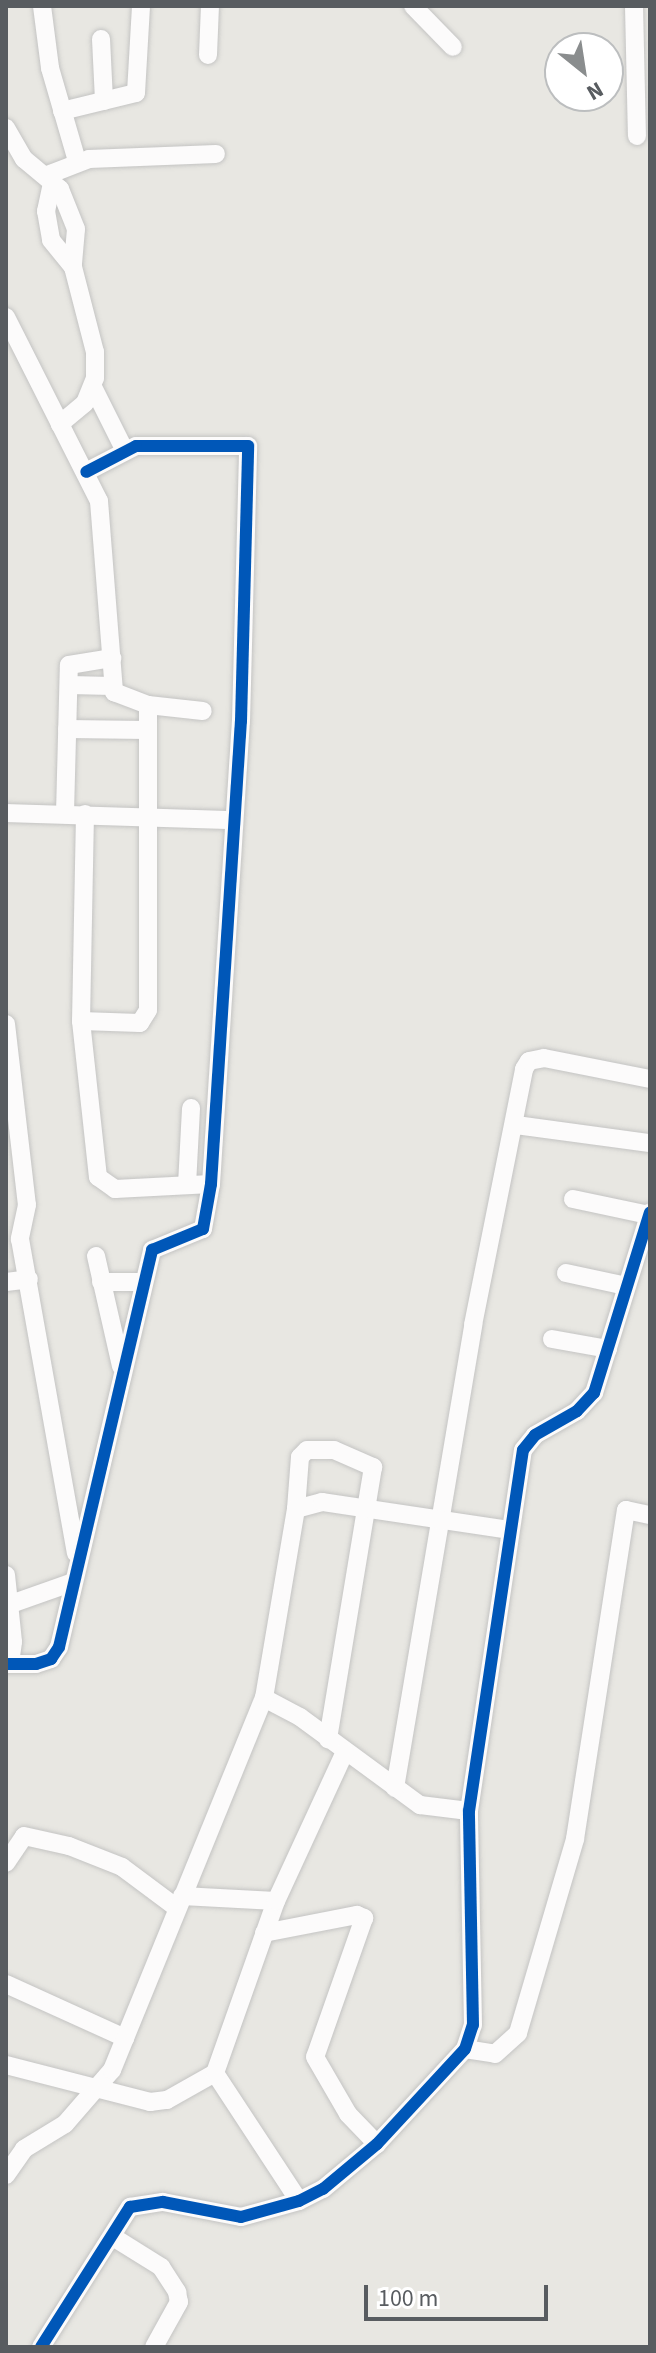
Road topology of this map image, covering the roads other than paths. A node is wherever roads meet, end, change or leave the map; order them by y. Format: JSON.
{"nodes":[{"id":1,"x":42,"y":6,"type":"edge"},
{"id":2,"x":141,"y":6,"type":"edge"},
{"id":3,"x":210,"y":6,"type":"edge"},
{"id":4,"x":413,"y":6,"type":"edge"},
{"id":5,"x":634,"y":6,"type":"edge"},
{"id":6,"x":101,"y":39,"type":"dead end"},
{"id":7,"x":453,"y":47,"type":"dead end"},
{"id":8,"x":208,"y":55,"type":"dead end"},
{"id":9,"x":104,"y":101,"type":"junction"},
{"id":10,"x":62,"y":111,"type":"junction"},
{"id":11,"x":6,"y":128,"type":"edge"},
{"id":12,"x":637,"y":136,"type":"dead end"},
{"id":13,"x":216,"y":154,"type":"dead end"},
{"id":14,"x":77,"y":161,"type":"junction"},
{"id":15,"x":49,"y":179,"type":"junction"},
{"id":16,"x":73,"y":267,"type":"junction"},
{"id":17,"x":6,"y":317,"type":"edge"},
{"id":18,"x":93,"y":387,"type":"junction"},
{"id":19,"x":60,"y":424,"type":"junction"},
{"id":20,"x":124,"y":449,"type":"junction"},
{"id":21,"x":86,"y":472,"type":"junction"},
{"id":22,"x":112,"y":658,"type":"junction"},
{"id":23,"x":69,"y":685,"type":"junction"},
{"id":24,"x":112,"y":686,"type":"junction"},
{"id":25,"x":148,"y":705,"type":"junction"},
{"id":26,"x":203,"y":711,"type":"dead end"},
{"id":27,"x":67,"y":729,"type":"junction"},
{"id":28,"x":147,"y":730,"type":"junction"},
{"id":29,"x":6,"y":813,"type":"edge"},
{"id":30,"x":65,"y":813,"type":"junction"},
{"id":31,"x":85,"y":814,"type":"junction"},
{"id":32,"x":152,"y":817,"type":"junction"},
{"id":33,"x":234,"y":820,"type":"junction"},
{"id":34,"x":81,"y":1021,"type":"junction"},
{"id":35,"x":6,"y":1024,"type":"edge"},
{"id":36,"x":650,"y":1079,"type":"edge"},
{"id":37,"x":191,"y":1108,"type":"dead end"},
{"id":38,"x":516,"y":1125,"type":"junction"},
{"id":39,"x":650,"y":1143,"type":"edge"},
{"id":40,"x":14,"y":1156,"type":"edge"},
{"id":41,"x":211,"y":1184,"type":"junction"},
{"id":42,"x":187,"y":1185,"type":"junction"},
{"id":43,"x":573,"y":1199,"type":"dead end"},
{"id":44,"x":649,"y":1214,"type":"edge"},
{"id":45,"x":96,"y":1256,"type":"dead end"},
{"id":46,"x":566,"y":1273,"type":"dead end"},
{"id":47,"x":29,"y":1279,"type":"junction"},
{"id":48,"x":6,"y":1282,"type":"edge"},
{"id":49,"x":101,"y":1282,"type":"junction"},
{"id":50,"x":144,"y":1282,"type":"junction"},
{"id":51,"x":626,"y":1286,"type":"junction"},
{"id":52,"x":552,"y":1339,"type":"dead end"},
{"id":53,"x":608,"y":1349,"type":"junction"},
{"id":54,"x":121,"y":1367,"type":"junction"},
{"id":55,"x":370,"y":1508,"type":"junction"},
{"id":56,"x":296,"y":1509,"type":"junction"},
{"id":57,"x":650,"y":1515,"type":"edge"},
{"id":58,"x":438,"y":1520,"type":"junction"},
{"id":59,"x":510,"y":1530,"type":"junction"},
{"id":60,"x":78,"y":1559,"type":"junction"},
{"id":61,"x":6,"y":1575,"type":"edge"},
{"id":62,"x":73,"y":1582,"type":"junction"},
{"id":63,"x":11,"y":1604,"type":"junction"},
{"id":64,"x":8,"y":1664,"type":"edge"},
{"id":65,"x":264,"y":1698,"type":"junction"},
{"id":66,"x":328,"y":1739,"type":"junction"},
{"id":67,"x":345,"y":1752,"type":"junction"},
{"id":68,"x":395,"y":1788,"type":"junction"},
{"id":69,"x":469,"y":1811,"type":"junction"},
{"id":70,"x":6,"y":1863,"type":"edge"},
{"id":71,"x":276,"y":1901,"type":"junction"},
{"id":72,"x":179,"y":1902,"type":"junction"},
{"id":73,"x":264,"y":1933,"type":"junction"},
{"id":74,"x":6,"y":1984,"type":"edge"},
{"id":75,"x":125,"y":2038,"type":"junction"},
{"id":76,"x":465,"y":2049,"type":"junction"},
{"id":77,"x":6,"y":2065,"type":"edge"},
{"id":78,"x":215,"y":2073,"type":"junction"},
{"id":79,"x":94,"y":2090,"type":"junction"},
{"id":80,"x":377,"y":2144,"type":"junction"},
{"id":81,"x":6,"y":2175,"type":"edge"},
{"id":82,"x":299,"y":2201,"type":"junction"},
{"id":83,"x":113,"y":2237,"type":"junction"},
{"id":84,"x":41,"y":2347,"type":"edge"},
{"id":85,"x":154,"y":2347,"type":"edge"}],
"edges":[{"from":1,"to":10,"type":"street"},
{"from":2,"to":9,"type":"street"},
{"from":3,"to":8,"type":"street"},
{"from":4,"to":7,"type":"street"},
{"from":5,"to":12,"type":"street"},
{"from":6,"to":9,"type":"street"},
{"from":9,"to":10,"type":"street"},
{"from":10,"to":14,"type":"street"},
{"from":11,"to":15,"type":"street"},
{"from":13,"to":14,"type":"street"},
{"from":14,"to":15,"type":"street"},
{"from":15,"to":16,"type":"street"},
{"from":15,"to":16,"type":"street"},
{"from":16,"to":18,"type":"street"},
{"from":17,"to":19,"type":"street"},
{"from":18,"to":19,"type":"street"},
{"from":18,"to":20,"type":"street"},
{"from":19,"to":21,"type":"street"},
{"from":20,"to":21,"type":"street"},
{"from":20,"to":33,"type":"street"},
{"from":21,"to":22,"type":"street"},
{"from":22,"to":23,"type":"street"},
{"from":22,"to":24,"type":"street"},
{"from":23,"to":24,"type":"street"},
{"from":23,"to":27,"type":"street"},
{"from":24,"to":25,"type":"street"},
{"from":25,"to":26,"type":"street"},
{"from":25,"to":28,"type":"street"},
{"from":27,"to":28,"type":"street"},
{"from":27,"to":30,"type":"street"},
{"from":28,"to":32,"type":"street"},
{"from":29,"to":30,"type":"street"},
{"from":30,"to":31,"type":"street"},
{"from":31,"to":32,"type":"street"},
{"from":31,"to":34,"type":"street"},
{"from":32,"to":33,"type":"street"},
{"from":32,"to":34,"type":"street"},
{"from":33,"to":41,"type":"street"},
{"from":34,"to":42,"type":"street"},
{"from":35,"to":40,"type":"street"},
{"from":36,"to":38,"type":"street"},
{"from":37,"to":42,"type":"street"},
{"from":38,"to":39,"type":"street"},
{"from":38,"to":58,"type":"street"},
{"from":40,"to":47,"type":"street"},
{"from":41,"to":42,"type":"street"},
{"from":41,"to":50,"type":"street"},
{"from":43,"to":44,"type":"street"},
{"from":44,"to":51,"type":"street"},
{"from":45,"to":49,"type":"street"},
{"from":46,"to":51,"type":"street"},
{"from":47,"to":48,"type":"street"},
{"from":47,"to":60,"type":"street"},
{"from":49,"to":50,"type":"street"},
{"from":49,"to":54,"type":"street"},
{"from":50,"to":54,"type":"street"},
{"from":51,"to":53,"type":"street"},
{"from":52,"to":53,"type":"street"},
{"from":53,"to":59,"type":"street"},
{"from":54,"to":60,"type":"street"},
{"from":55,"to":56,"type":"street"},
{"from":55,"to":56,"type":"street"},
{"from":55,"to":58,"type":"street"},
{"from":55,"to":66,"type":"street"},
{"from":56,"to":65,"type":"street"},
{"from":57,"to":76,"type":"street"},
{"from":58,"to":59,"type":"street"},
{"from":58,"to":68,"type":"street"},
{"from":59,"to":69,"type":"street"},
{"from":60,"to":62,"type":"street"},
{"from":61,"to":63,"type":"street"},
{"from":62,"to":63,"type":"street"},
{"from":62,"to":64,"type":"street"},
{"from":63,"to":64,"type":"street"},
{"from":65,"to":66,"type":"street"},
{"from":65,"to":72,"type":"street"},
{"from":66,"to":67,"type":"street"},
{"from":67,"to":68,"type":"street"},
{"from":67,"to":71,"type":"street"},
{"from":68,"to":69,"type":"street"},
{"from":69,"to":76,"type":"street"},
{"from":70,"to":72,"type":"street"},
{"from":71,"to":72,"type":"street"},
{"from":71,"to":73,"type":"street"},
{"from":72,"to":75,"type":"street"},
{"from":73,"to":78,"type":"street"},
{"from":73,"to":80,"type":"street"},
{"from":74,"to":75,"type":"street"},
{"from":75,"to":79,"type":"street"},
{"from":76,"to":80,"type":"street"},
{"from":77,"to":79,"type":"street"},
{"from":78,"to":79,"type":"street"},
{"from":78,"to":82,"type":"street"},
{"from":79,"to":81,"type":"street"},
{"from":80,"to":82,"type":"street"},
{"from":82,"to":83,"type":"street"},
{"from":83,"to":84,"type":"street"},
{"from":83,"to":85,"type":"street"}]}
